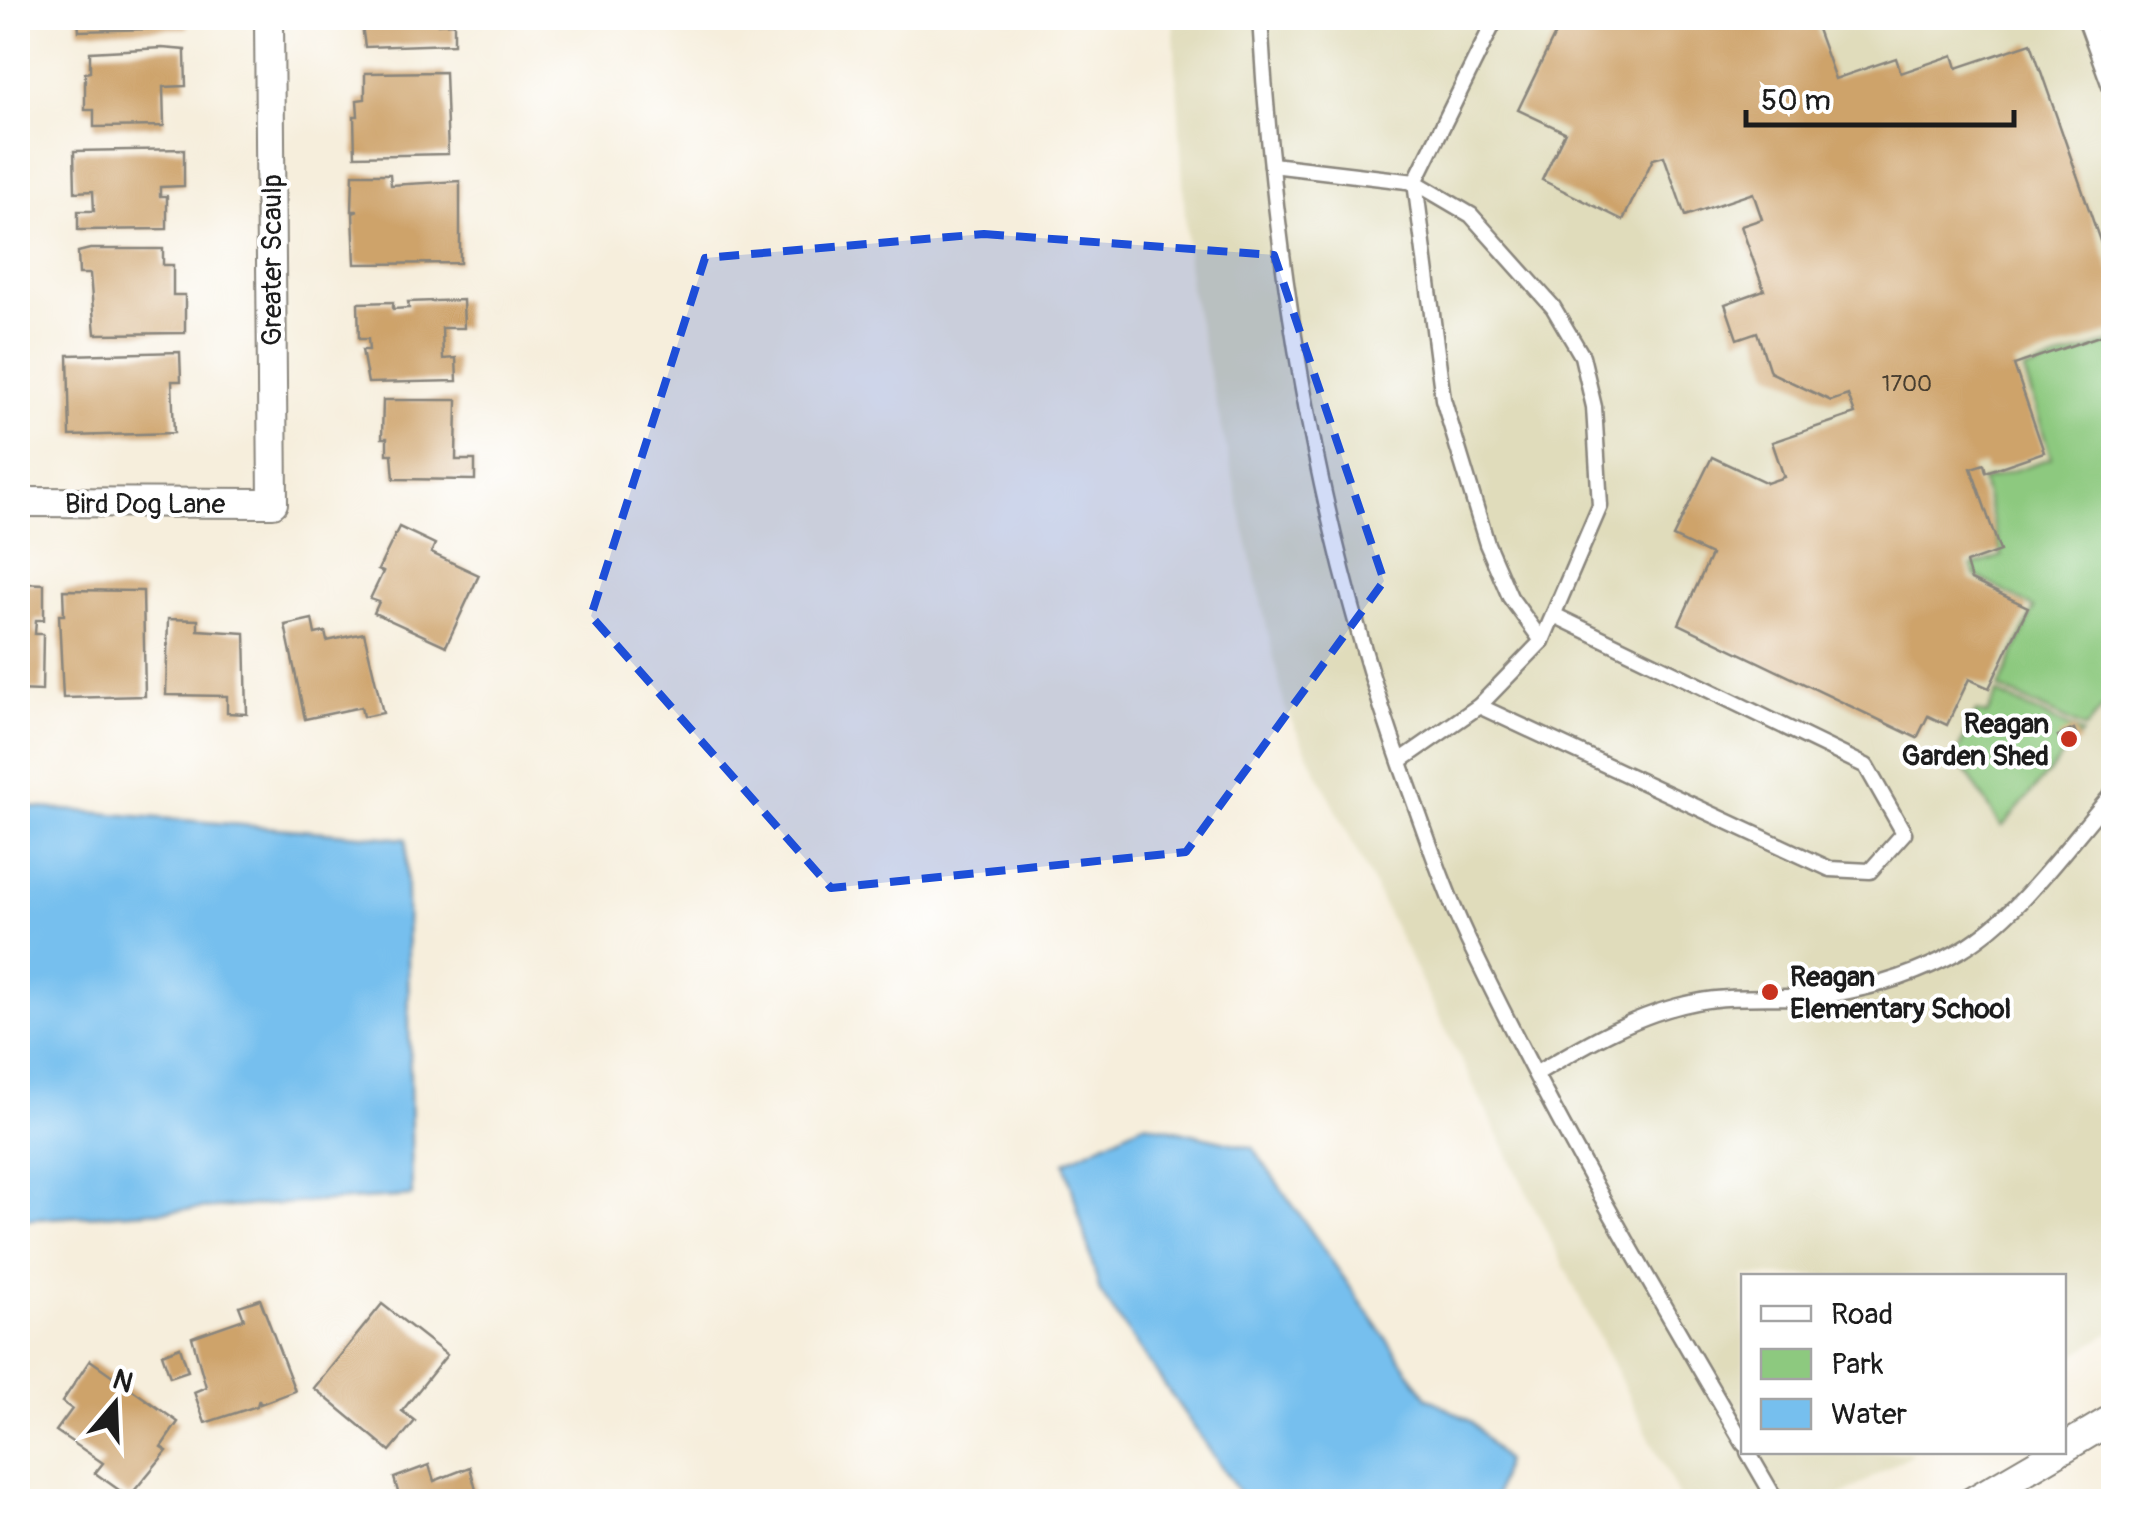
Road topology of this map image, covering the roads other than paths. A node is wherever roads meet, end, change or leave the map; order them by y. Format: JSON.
{"nodes":[{"id":1,"x":269,"y":18,"type":"edge"},
{"id":2,"x":1260,"y":18,"type":"edge"},
{"id":3,"x":1496,"y":18,"type":"edge"},
{"id":4,"x":2085,"y":18,"type":"edge"},
{"id":5,"x":2114,"y":97,"type":"edge"},
{"id":6,"x":1272,"y":165,"type":"junction"},
{"id":7,"x":1415,"y":182,"type":"junction"},
{"id":8,"x":18,"y":502,"type":"edge"},
{"id":9,"x":273,"y":504,"type":"joint"},
{"id":10,"x":1554,"y":615,"type":"junction"},
{"id":11,"x":1542,"y":641,"type":"junction"},
{"id":12,"x":1479,"y":706,"type":"junction"},
{"id":13,"x":1400,"y":761,"type":"junction"},
{"id":14,"x":2114,"y":792,"type":"edge"},
{"id":15,"x":1538,"y":1074,"type":"junction"},
{"id":16,"x":2114,"y":1418,"type":"edge"},
{"id":17,"x":1741,"y":1439,"type":"edge"},
{"id":18,"x":2066,"y":1447,"type":"edge"},
{"id":19,"x":1749,"y":1454,"type":"edge"},
{"id":20,"x":2054,"y":1454,"type":"edge"},
{"id":21,"x":1777,"y":1502,"type":"edge"},
{"id":22,"x":1971,"y":1502,"type":"edge"}],
"edges":[{"from":1,"to":9,"type":"street","name":"Greater Scaulp"},
{"from":2,"to":6,"type":"lane"},
{"from":3,"to":7,"type":"lane"},
{"from":4,"to":5,"type":"lane"},
{"from":6,"to":7,"type":"lane"},
{"from":6,"to":13,"type":"lane"},
{"from":7,"to":10,"type":"lane"},
{"from":7,"to":11,"type":"lane"},
{"from":8,"to":9,"type":"street","name":"Bird Dog Lane"},
{"from":10,"to":11,"type":"lane"},
{"from":10,"to":12,"type":"lane"},
{"from":11,"to":12,"type":"lane"},
{"from":12,"to":13,"type":"lane"},
{"from":13,"to":15,"type":"lane"},
{"from":14,"to":15,"type":"lane"},
{"from":15,"to":17,"type":"lane"},
{"from":16,"to":18,"type":"street"},
{"from":19,"to":21,"type":"lane"},
{"from":20,"to":22,"type":"street"}]}
